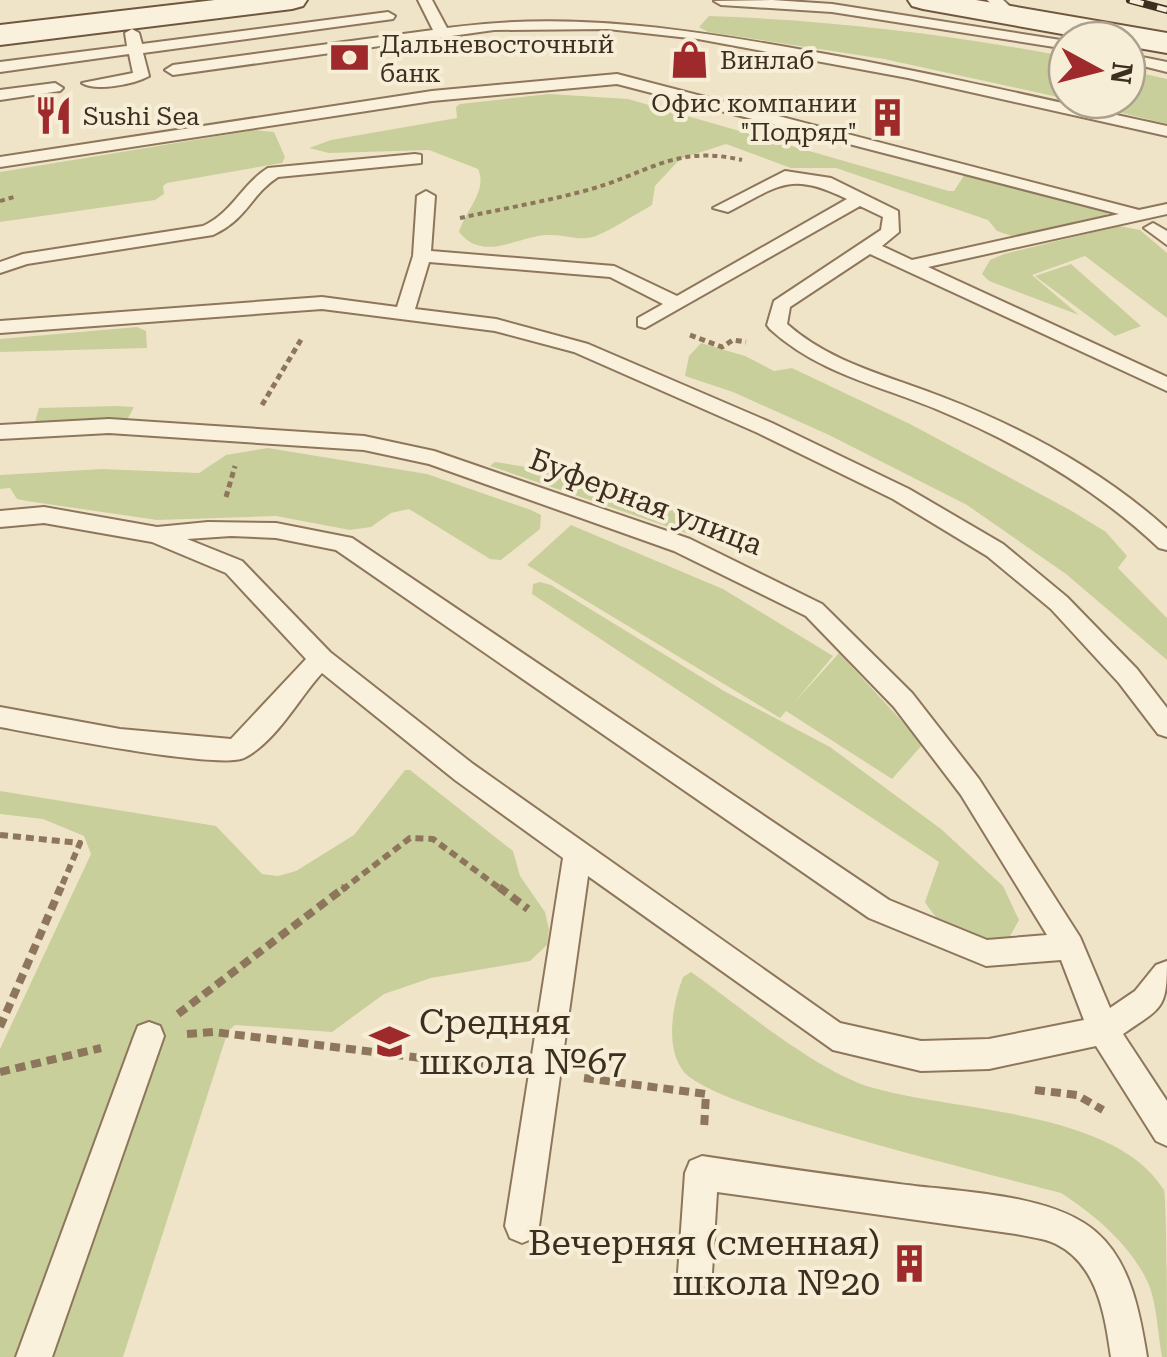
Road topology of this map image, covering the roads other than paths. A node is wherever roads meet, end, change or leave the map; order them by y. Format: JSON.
{"nodes":[{"id":1,"x":292,"y":0,"type":"edge"},
{"id":2,"x":424,"y":0,"type":"edge"},
{"id":3,"x":924,"y":0,"type":"edge"},
{"id":4,"x":721,"y":1,"type":"edge"},
{"id":5,"x":1002,"y":6,"type":"edge"},
{"id":6,"x":632,"y":11,"type":"dead end"},
{"id":7,"x":388,"y":16,"type":"dead end"},
{"id":8,"x":608,"y":25,"type":"junction"},
{"id":9,"x":442,"y":33,"type":"junction"},
{"id":10,"x":132,"y":34,"type":"junction"},
{"id":11,"x":0,"y":35,"type":"edge"},
{"id":12,"x":1047,"y":42,"type":"edge"},
{"id":13,"x":1167,"y":43,"type":"edge"},
{"id":14,"x":0,"y":67,"type":"edge"},
{"id":15,"x":173,"y":70,"type":"dead end"},
{"id":16,"x":90,"y":83,"type":"dead end"},
{"id":17,"x":56,"y":88,"type":"dead end"},
{"id":18,"x":0,"y":94,"type":"edge"},
{"id":19,"x":1167,"y":131,"type":"edge"},
{"id":20,"x":414,"y":159,"type":"dead end"},
{"id":21,"x":0,"y":162,"type":"edge"},
{"id":22,"x":426,"y":196,"type":"dead end"},
{"id":23,"x":860,"y":199,"type":"junction"},
{"id":24,"x":722,"y":208,"type":"dead end"},
{"id":25,"x":1167,"y":209,"type":"edge"},
{"id":26,"x":1153,"y":228,"type":"edge"},
{"id":27,"x":870,"y":247,"type":"junction"},
{"id":28,"x":422,"y":256,"type":"junction"},
{"id":29,"x":908,"y":266,"type":"junction"},
{"id":30,"x":0,"y":268,"type":"edge"},
{"id":31,"x":676,"y":303,"type":"junction"},
{"id":32,"x":405,"y":312,"type":"junction"},
{"id":33,"x":644,"y":322,"type":"dead end"},
{"id":34,"x":0,"y":327,"type":"edge"},
{"id":35,"x":1167,"y":385,"type":"edge"},
{"id":36,"x":0,"y":432,"type":"edge"},
{"id":37,"x":0,"y":519,"type":"edge"},
{"id":38,"x":156,"y":535,"type":"junction"},
{"id":39,"x":1167,"y":542,"type":"edge"},
{"id":40,"x":321,"y":658,"type":"junction"},
{"id":41,"x":0,"y":717,"type":"edge"},
{"id":42,"x":1167,"y":727,"type":"edge"},
{"id":43,"x":577,"y":855,"type":"junction"},
{"id":44,"x":1070,"y":946,"type":"junction"},
{"id":45,"x":1167,"y":974,"type":"edge"},
{"id":46,"x":1103,"y":1030,"type":"junction"},
{"id":47,"x":149,"y":1036,"type":"road end"},
{"id":48,"x":1167,"y":1130,"type":"edge"},
{"id":49,"x":522,"y":1226,"type":"dead end"},
{"id":50,"x":696,"y":1273,"type":"dead end"},
{"id":51,"x":34,"y":1357,"type":"edge"},
{"id":52,"x":1129,"y":1357,"type":"edge"}],
"edges":[{"from":1,"to":10,"type":"main road"},
{"from":2,"to":9,"type":"lane"},
{"from":3,"to":5,"type":"main road"},
{"from":4,"to":12,"type":"lane"},
{"from":5,"to":13,"type":"main road"},
{"from":6,"to":8,"type":"lane"},
{"from":7,"to":10,"type":"lane"},
{"from":8,"to":9,"type":"lane"},
{"from":8,"to":19,"type":"lane"},
{"from":9,"to":15,"type":"lane"},
{"from":10,"to":11,"type":"main road"},
{"from":10,"to":14,"type":"lane"},
{"from":10,"to":16,"type":"lane"},
{"from":17,"to":18,"type":"lane"},
{"from":20,"to":30,"type":"lane"},
{"from":21,"to":26,"type":"lane"},
{"from":22,"to":28,"type":"lane"},
{"from":23,"to":24,"type":"lane"},
{"from":23,"to":27,"type":"lane"},
{"from":23,"to":31,"type":"lane"},
{"from":25,"to":26,"type":"lane"},
{"from":26,"to":29,"type":"lane"},
{"from":27,"to":29,"type":"lane"},
{"from":27,"to":39,"type":"lane"},
{"from":28,"to":31,"type":"lane"},
{"from":28,"to":32,"type":"lane"},
{"from":29,"to":35,"type":"lane"},
{"from":31,"to":33,"type":"lane"},
{"from":32,"to":34,"type":"lane"},
{"from":32,"to":42,"type":"lane"},
{"from":36,"to":44,"type":"lane","name":"Буферная улица"},
{"from":37,"to":38,"type":"lane"},
{"from":38,"to":40,"type":"lane"},
{"from":38,"to":44,"type":"lane"},
{"from":40,"to":41,"type":"lane"},
{"from":40,"to":43,"type":"lane"},
{"from":43,"to":46,"type":"lane"},
{"from":43,"to":49,"type":"lane"},
{"from":44,"to":46,"type":"lane","name":"Буферная улица"},
{"from":45,"to":46,"type":"lane"},
{"from":46,"to":48,"type":"lane","name":"Буферная улица"},
{"from":47,"to":51,"type":"lane"},
{"from":50,"to":52,"type":"lane"}]}
